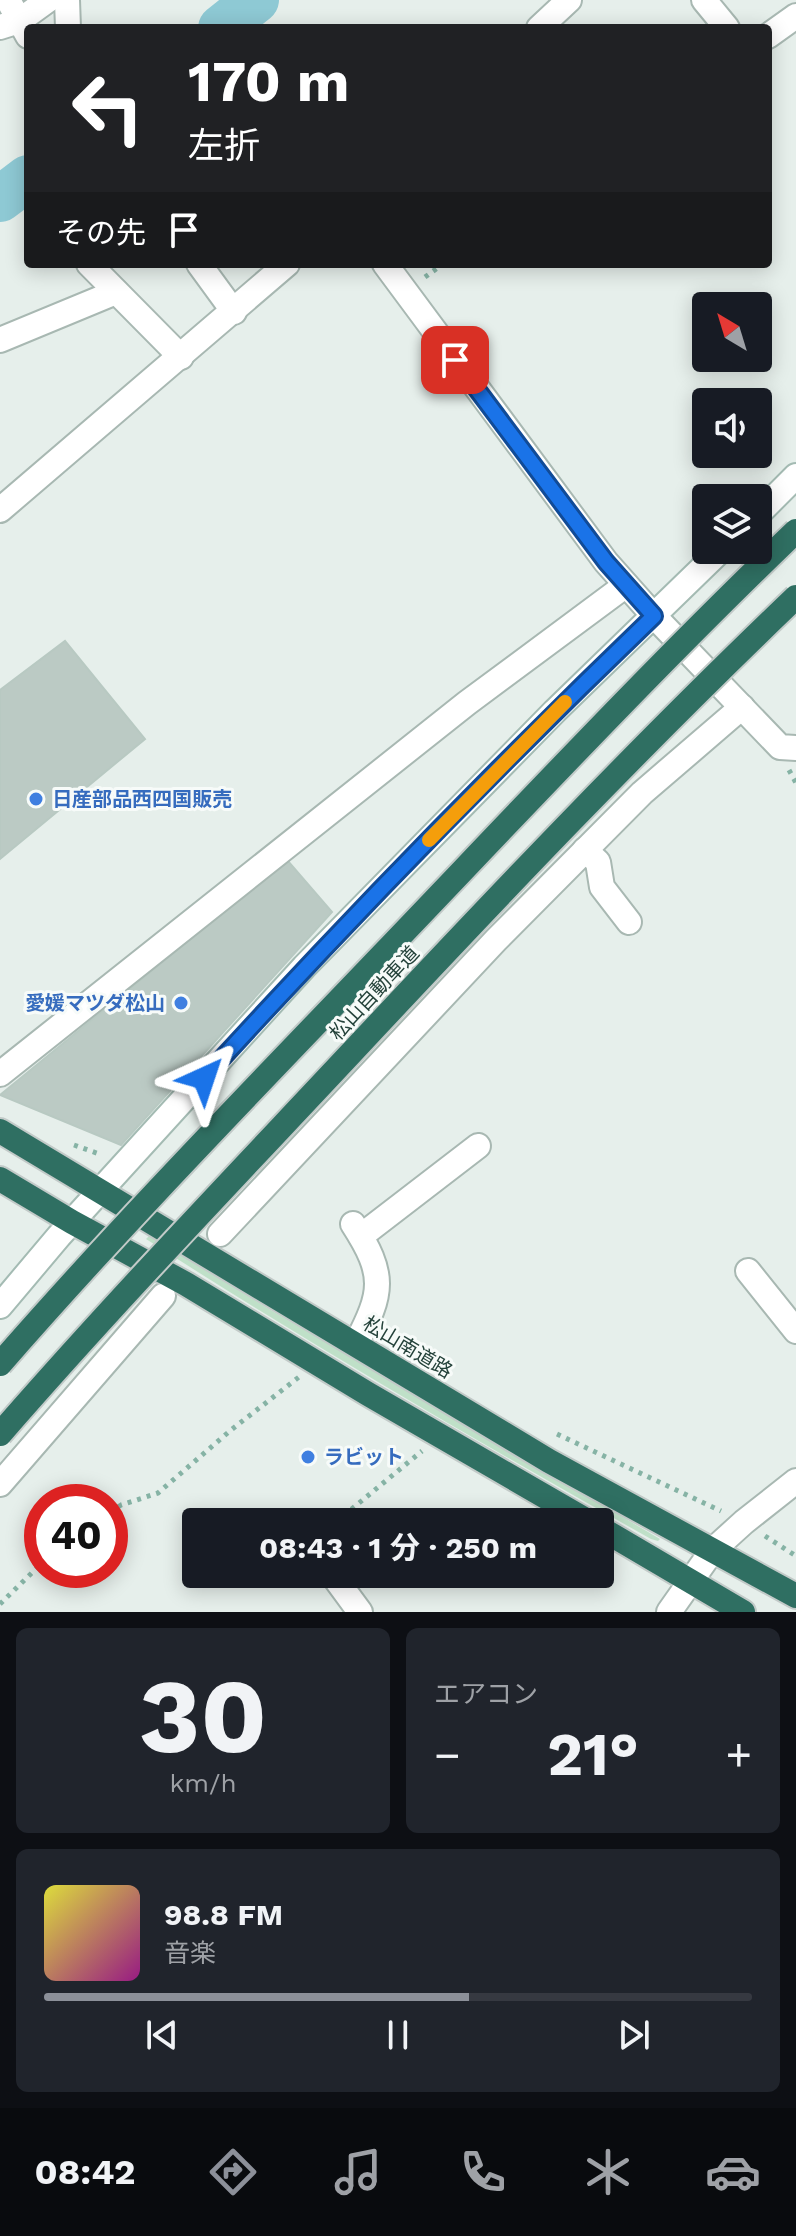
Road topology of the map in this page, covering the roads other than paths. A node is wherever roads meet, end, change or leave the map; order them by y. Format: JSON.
{"nodes":[{"id":1,"x":48,"y":0,"type":"edge"},
{"id":2,"x":67,"y":0,"type":"edge"},
{"id":3,"x":569,"y":0,"type":"edge"},
{"id":4,"x":704,"y":0,"type":"edge"},
{"id":5,"x":796,"y":16,"type":"edge"},
{"id":6,"x":14,"y":21,"type":"edge"},
{"id":7,"x":68,"y":24,"type":"edge"},
{"id":8,"x":543,"y":24,"type":"edge"},
{"id":9,"x":724,"y":24,"type":"edge"},
{"id":10,"x":772,"y":33,"type":"edge"},
{"id":11,"x":93,"y":268,"type":"edge"},
{"id":12,"x":202,"y":268,"type":"edge"},
{"id":13,"x":283,"y":268,"type":"edge"},
{"id":14,"x":388,"y":268,"type":"edge"},
{"id":15,"x":116,"y":292,"type":"junction"},
{"id":16,"x":234,"y":312,"type":"junction"},
{"id":17,"x":0,"y":340,"type":"edge"},
{"id":18,"x":181,"y":357,"type":"junction"},
{"id":19,"x":796,"y":476,"type":"edge"},
{"id":20,"x":772,"y":500,"type":"edge"},
{"id":21,"x":0,"y":510,"type":"edge"},
{"id":22,"x":796,"y":531,"type":"edge"},
{"id":23,"x":707,"y":564,"type":"edge"},
{"id":24,"x":626,"y":585,"type":"junction"},
{"id":25,"x":796,"y":597,"type":"edge"},
{"id":26,"x":654,"y":616,"type":"junction"},
{"id":27,"x":742,"y":707,"type":"junction"},
{"id":28,"x":796,"y":748,"type":"edge"},
{"id":29,"x":585,"y":850,"type":"junction"},
{"id":30,"x":629,"y":922,"type":"dead end"},
{"id":31,"x":0,"y":1074,"type":"edge"},
{"id":32,"x":0,"y":1131,"type":"edge"},
{"id":33,"x":478,"y":1146,"type":"dead end"},
{"id":34,"x":0,"y":1179,"type":"edge"},
{"id":35,"x":99,"y":1192,"type":"junction"},
{"id":36,"x":72,"y":1222,"type":"junction"},
{"id":37,"x":220,"y":1234,"type":"dead end"},
{"id":38,"x":748,"y":1271,"type":"dead end"},
{"id":39,"x":163,"y":1296,"type":"dead end"},
{"id":40,"x":0,"y":1306,"type":"edge"},
{"id":41,"x":796,"y":1331,"type":"edge"},
{"id":42,"x":356,"y":1344,"type":"junction"},
{"id":43,"x":0,"y":1364,"type":"edge"},
{"id":44,"x":0,"y":1434,"type":"edge"},
{"id":45,"x":796,"y":1481,"type":"edge"},
{"id":46,"x":0,"y":1484,"type":"edge"},
{"id":47,"x":565,"y":1508,"type":"edge"},
{"id":48,"x":614,"y":1536,"type":"edge"},
{"id":49,"x":712,"y":1551,"type":"junction"},
{"id":50,"x":691,"y":1580,"type":"junction"},
{"id":51,"x":342,"y":1588,"type":"edge"},
{"id":52,"x":796,"y":1596,"type":"edge"},
{"id":53,"x":360,"y":1612,"type":"edge"},
{"id":54,"x":669,"y":1612,"type":"edge"},
{"id":55,"x":743,"y":1612,"type":"edge"}],
"edges":[{"from":1,"to":6,"type":"street"},
{"from":2,"to":7,"type":"street"},
{"from":3,"to":8,"type":"street"},
{"from":4,"to":9,"type":"street"},
{"from":5,"to":10,"type":"street"},
{"from":11,"to":15,"type":"street"},
{"from":12,"to":16,"type":"street"},
{"from":13,"to":16,"type":"street"},
{"from":14,"to":24,"type":"street"},
{"from":15,"to":17,"type":"street"},
{"from":15,"to":18,"type":"street"},
{"from":16,"to":18,"type":"street"},
{"from":18,"to":21,"type":"street"},
{"from":19,"to":20,"type":"street"},
{"from":22,"to":43,"type":"highway","name":"松山自動車道","bridge":true},
{"from":23,"to":26,"type":"street"},
{"from":24,"to":26,"type":"street"},
{"from":24,"to":31,"type":"street"},
{"from":25,"to":44,"type":"highway","name":"松山自動車道","bridge":true},
{"from":26,"to":27,"type":"street"},
{"from":26,"to":35,"type":"street"},
{"from":27,"to":28,"type":"street"},
{"from":27,"to":29,"type":"street"},
{"from":29,"to":30,"type":"street"},
{"from":29,"to":37,"type":"street"},
{"from":32,"to":35,"type":"highway","name":"松山南道路"},
{"from":33,"to":42,"type":"street"},
{"from":34,"to":36,"type":"highway"},
{"from":35,"to":36,"type":"street"},
{"from":35,"to":42,"type":"highway","name":"松山南道路"},
{"from":36,"to":40,"type":"street"},
{"from":36,"to":47,"type":"highway"},
{"from":38,"to":41,"type":"street"},
{"from":39,"to":46,"type":"street"},
{"from":42,"to":49,"type":"highway","name":"松山南道路"},
{"from":45,"to":49,"type":"street"},
{"from":48,"to":50,"type":"highway"},
{"from":49,"to":50,"type":"street"},
{"from":49,"to":52,"type":"highway","name":"松山南道路"},
{"from":50,"to":54,"type":"street"},
{"from":50,"to":55,"type":"highway"},
{"from":51,"to":53,"type":"street"}]}
